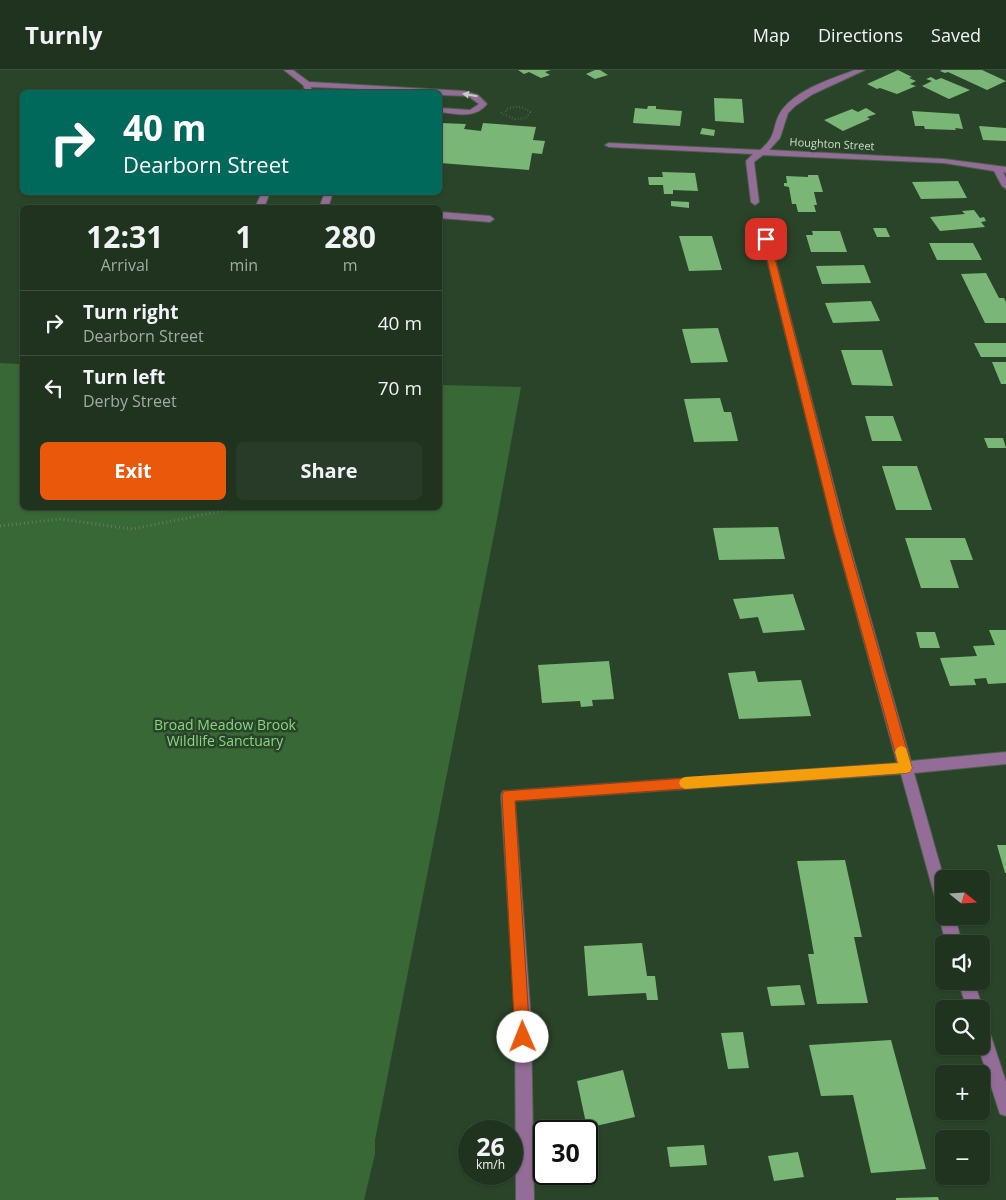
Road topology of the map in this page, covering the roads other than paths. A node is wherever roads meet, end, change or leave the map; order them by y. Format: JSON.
{"nodes":[{"id":1,"x":288,"y":70,"type":"edge"},
{"id":2,"x":861,"y":70,"type":"edge"},
{"id":3,"x":308,"y":88,"type":"edge"},
{"id":4,"x":374,"y":90,"type":"edge"},
{"id":5,"x":442,"y":92,"type":"edge"},
{"id":6,"x":442,"y":110,"type":"edge"},
{"id":7,"x":608,"y":145,"type":"dead end"},
{"id":8,"x":760,"y":152,"type":"junction"},
{"id":9,"x":1001,"y":169,"type":"edge"},
{"id":10,"x":1006,"y":186,"type":"edge"},
{"id":11,"x":755,"y":202,"type":"dead end"},
{"id":12,"x":442,"y":215,"type":"edge"},
{"id":13,"x":490,"y":219,"type":"dead end"},
{"id":14,"x":766,"y":239,"type":"dead end"},
{"id":15,"x":1006,"y":758,"type":"edge"},
{"id":16,"x":906,"y":768,"type":"junction"},
{"id":17,"x":935,"y":873,"type":"edge"},
{"id":18,"x":989,"y":1055,"type":"edge"},
{"id":19,"x":1006,"y":1108,"type":"edge"},
{"id":20,"x":524,"y":1200,"type":"edge"}],
"edges":[{"from":1,"to":3,"type":"street"},
{"from":2,"to":8,"type":"street"},
{"from":3,"to":4,"type":"street"},
{"from":6,"to":5,"type":"street","one_way":true},
{"from":7,"to":8,"type":"street","name":"Houghton Street"},
{"from":8,"to":9,"type":"street","name":"Houghton Street"},
{"from":8,"to":11,"type":"street"},
{"from":9,"to":10,"type":"street"},
{"from":12,"to":13,"type":"street"},
{"from":14,"to":16,"type":"street"},
{"from":15,"to":16,"type":"street"},
{"from":16,"to":17,"type":"street"},
{"from":16,"to":20,"type":"street"},
{"from":18,"to":19,"type":"street"}]}
